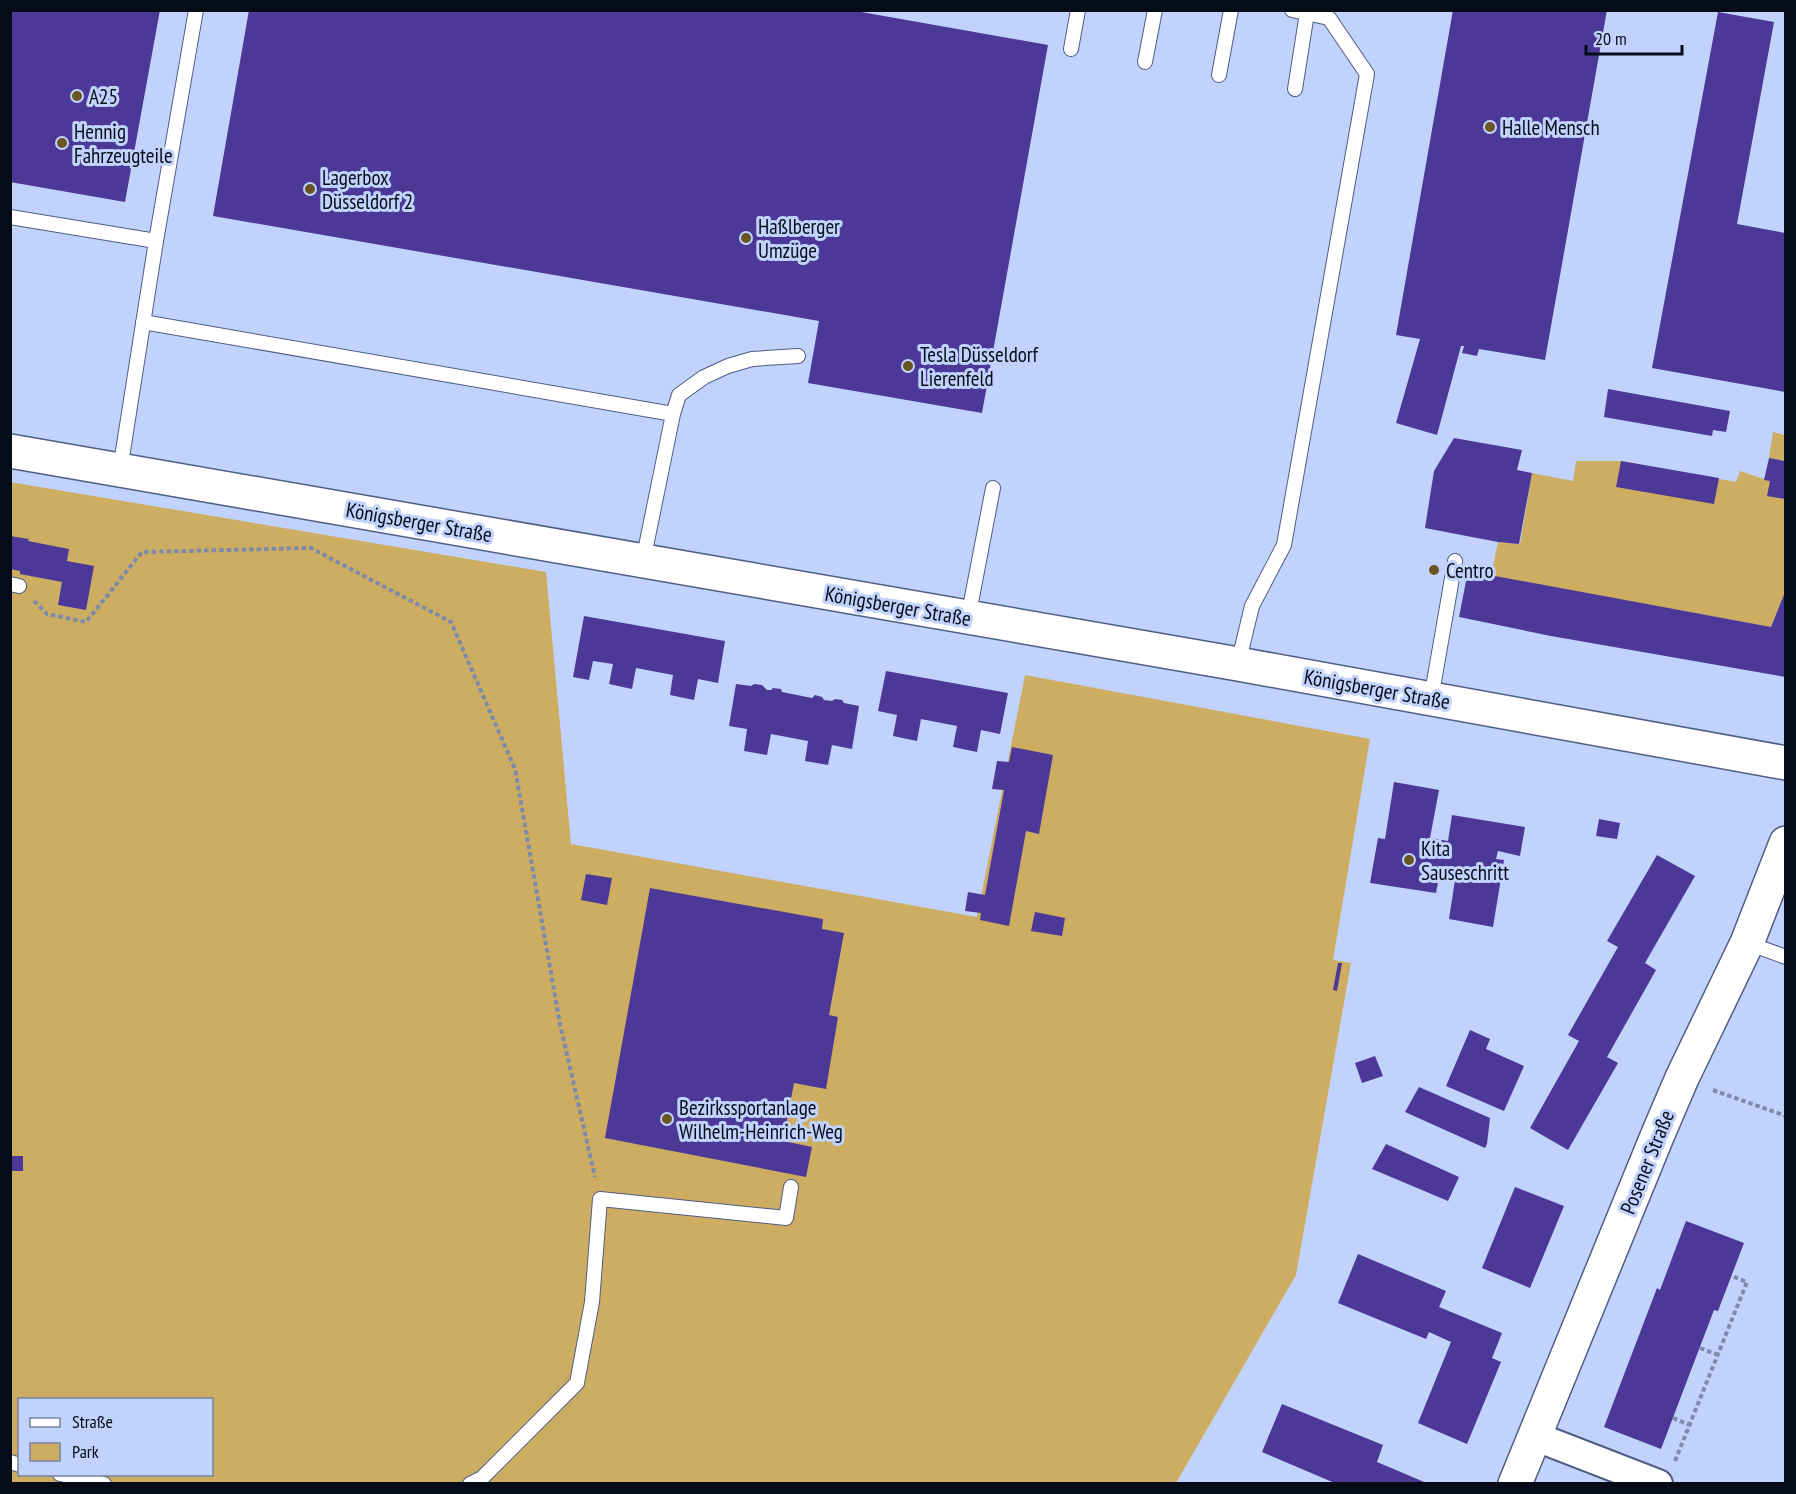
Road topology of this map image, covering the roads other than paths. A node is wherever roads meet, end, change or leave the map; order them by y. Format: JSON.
{"nodes":[{"id":1,"x":196,"y":10,"type":"edge"},
{"id":2,"x":1078,"y":10,"type":"edge"},
{"id":3,"x":1155,"y":10,"type":"edge"},
{"id":4,"x":1231,"y":10,"type":"edge"},
{"id":5,"x":1292,"y":10,"type":"edge"},
{"id":6,"x":1307,"y":13,"type":"junction"},
{"id":7,"x":1071,"y":50,"type":"dead end"},
{"id":8,"x":1145,"y":62,"type":"dead end"},
{"id":9,"x":1219,"y":75,"type":"dead end"},
{"id":10,"x":1295,"y":89,"type":"dead end"},
{"id":11,"x":10,"y":217,"type":"edge"},
{"id":12,"x":156,"y":242,"type":"junction"},
{"id":13,"x":143,"y":322,"type":"junction"},
{"id":14,"x":798,"y":356,"type":"dead end"},
{"id":15,"x":673,"y":414,"type":"junction"},
{"id":16,"x":10,"y":451,"type":"edge"},
{"id":17,"x":120,"y":470,"type":"junction"},
{"id":18,"x":993,"y":488,"type":"dead end"},
{"id":19,"x":643,"y":561,"type":"junction"},
{"id":20,"x":1455,"y":561,"type":"dead end"},
{"id":21,"x":968,"y":618,"type":"junction"},
{"id":22,"x":1238,"y":664,"type":"junction"},
{"id":23,"x":1431,"y":699,"type":"junction"},
{"id":24,"x":1785,"y":763,"type":"edge"},
{"id":25,"x":1785,"y":843,"type":"edge"},
{"id":26,"x":1747,"y":943,"type":"junction"},
{"id":27,"x":1785,"y":957,"type":"edge"},
{"id":28,"x":791,"y":1187,"type":"dead end"},
{"id":29,"x":1534,"y":1436,"type":"junction"},
{"id":30,"x":1666,"y":1474,"type":"edge"},
{"id":31,"x":69,"y":1476,"type":"edge"},
{"id":32,"x":104,"y":1484,"type":"edge"},
{"id":33,"x":470,"y":1484,"type":"edge"},
{"id":34,"x":1515,"y":1484,"type":"edge"}],
"edges":[{"from":1,"to":12,"type":"lane"},
{"from":2,"to":7,"type":"lane"},
{"from":3,"to":8,"type":"lane"},
{"from":4,"to":9,"type":"lane"},
{"from":5,"to":6,"type":"lane"},
{"from":6,"to":10,"type":"lane"},
{"from":6,"to":22,"type":"lane"},
{"from":11,"to":12,"type":"lane"},
{"from":12,"to":13,"type":"lane"},
{"from":13,"to":15,"type":"lane"},
{"from":13,"to":17,"type":"lane"},
{"from":14,"to":15,"type":"lane"},
{"from":15,"to":19,"type":"lane"},
{"from":16,"to":17,"type":"main road","name":"Königsberger Straße"},
{"from":17,"to":19,"type":"main road","name":"Königsberger Straße"},
{"from":18,"to":21,"type":"lane"},
{"from":19,"to":21,"type":"main road","name":"Königsberger Straße"},
{"from":20,"to":23,"type":"lane"},
{"from":21,"to":22,"type":"main road","name":"Königsberger Straße"},
{"from":22,"to":23,"type":"main road","name":"Königsberger Straße"},
{"from":23,"to":24,"type":"main road","name":"Königsberger Straße"},
{"from":25,"to":26,"type":"main road","name":"Posener Straße"},
{"from":26,"to":27,"type":"lane"},
{"from":26,"to":29,"type":"main road","name":"Posener Straße"},
{"from":28,"to":33,"type":"lane"},
{"from":29,"to":30,"type":"street"},
{"from":29,"to":34,"type":"main road","name":"Posener Straße"},
{"from":31,"to":32,"type":"lane"}]}
